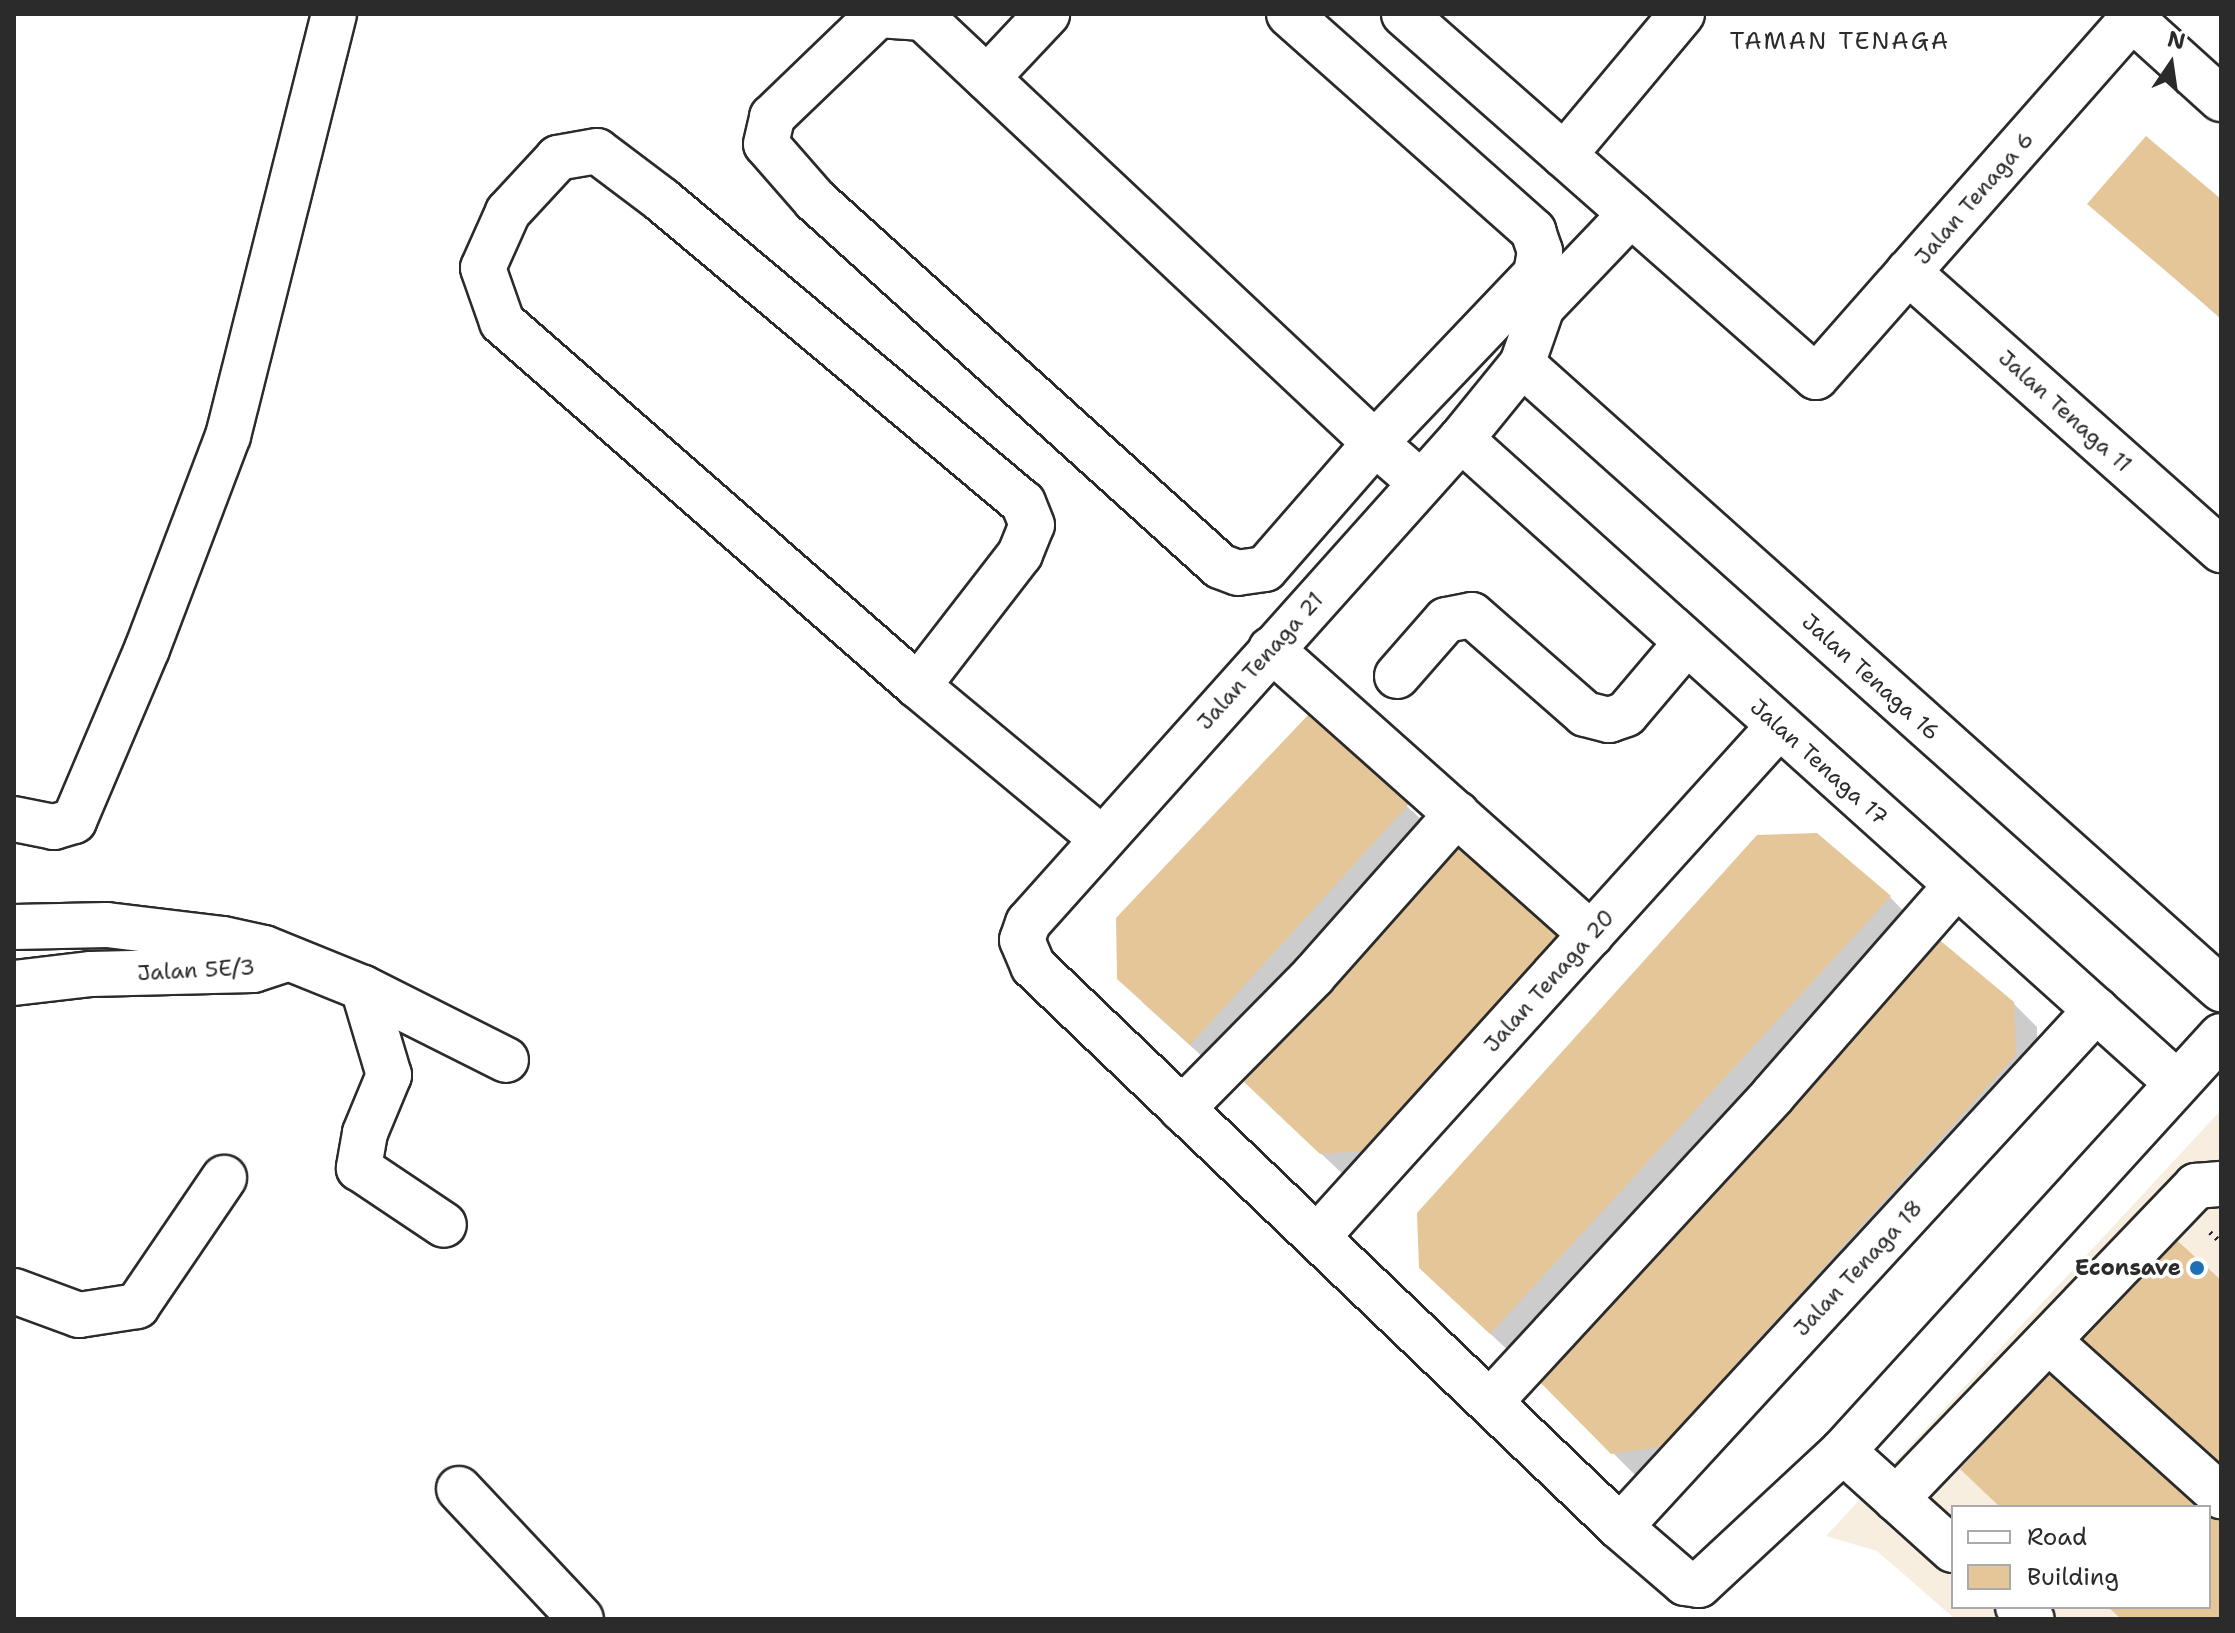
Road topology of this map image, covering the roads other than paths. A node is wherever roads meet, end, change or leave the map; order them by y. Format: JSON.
{"nodes":[{"id":1,"x":334,"y":14,"type":"edge"},
{"id":2,"x":1047,"y":14,"type":"edge"},
{"id":3,"x":1289,"y":14,"type":"edge"},
{"id":4,"x":1404,"y":14,"type":"edge"},
{"id":5,"x":1682,"y":14,"type":"edge"},
{"id":6,"x":2130,"y":16,"type":"edge"},
{"id":7,"x":987,"y":78,"type":"junction"},
{"id":8,"x":2221,"y":99,"type":"edge"},
{"id":9,"x":1564,"y":155,"type":"junction"},
{"id":10,"x":1631,"y":214,"type":"junction"},
{"id":11,"x":1908,"y":272,"type":"junction"},
{"id":12,"x":1522,"y":364,"type":"junction"},
{"id":13,"x":1461,"y":439,"type":"junction"},
{"id":14,"x":1375,"y":443,"type":"junction"},
{"id":15,"x":1421,"y":483,"type":"junction"},
{"id":16,"x":2221,"y":550,"type":"edge"},
{"id":17,"x":1687,"y":642,"type":"junction"},
{"id":18,"x":1271,"y":649,"type":"junction"},
{"id":19,"x":1397,"y":676,"type":"dead end"},
{"id":20,"x":918,"y":686,"type":"junction"},
{"id":21,"x":1779,"y":726,"type":"junction"},
{"id":22,"x":1457,"y":814,"type":"junction"},
{"id":23,"x":14,"y":819,"type":"edge"},
{"id":24,"x":1100,"y":837,"type":"junction"},
{"id":25,"x":1957,"y":885,"type":"junction"},
{"id":26,"x":14,"y":927,"type":"edge"},
{"id":27,"x":1591,"y":934,"type":"junction"},
{"id":28,"x":289,"y":959,"type":"junction"},
{"id":29,"x":14,"y":983,"type":"edge"},
{"id":30,"x":363,"y":988,"type":"junction"},
{"id":31,"x":2221,"y":989,"type":"edge"},
{"id":32,"x":2096,"y":1010,"type":"junction"},
{"id":33,"x":2221,"y":1036,"type":"edge"},
{"id":34,"x":506,"y":1060,"type":"dead end"},
{"id":35,"x":2177,"y":1083,"type":"junction"},
{"id":36,"x":1182,"y":1109,"type":"junction"},
{"id":37,"x":224,"y":1178,"type":"dead end"},
{"id":38,"x":2221,"y":1184,"type":"edge"},
{"id":39,"x":444,"y":1225,"type":"dead end"},
{"id":40,"x":1318,"y":1236,"type":"junction"},
{"id":41,"x":14,"y":1291,"type":"edge"},
{"id":42,"x":2051,"y":1343,"type":"junction"},
{"id":43,"x":1490,"y":1402,"type":"junction"},
{"id":44,"x":1843,"y":1451,"type":"junction"},
{"id":45,"x":459,"y":1489,"type":"dead end"},
{"id":46,"x":2221,"y":1496,"type":"edge"},
{"id":47,"x":1896,"y":1499,"type":"junction"},
{"id":48,"x":1620,"y":1527,"type":"junction"},
{"id":49,"x":1951,"y":1548,"type":"edge"},
{"id":50,"x":581,"y":1619,"type":"edge"}],
"edges":[{"from":1,"to":23,"type":"street"},
{"from":2,"to":7,"type":"street"},
{"from":3,"to":14,"type":"street"},
{"from":4,"to":9,"type":"street"},
{"from":5,"to":9,"type":"street"},
{"from":6,"to":8,"type":"street"},
{"from":6,"to":11,"type":"street","name":"Jalan Tenaga 6"},
{"from":7,"to":14,"type":"street"},
{"from":7,"to":14,"type":"street"},
{"from":9,"to":10,"type":"street"},
{"from":10,"to":11,"type":"street","name":"Jalan Tenaga 6"},
{"from":10,"to":12,"type":"street","name":"Jalan Tenaga 21"},
{"from":11,"to":16,"type":"street","name":"Jalan Tenaga 11"},
{"from":12,"to":13,"type":"street","name":"Jalan Tenaga 21"},
{"from":12,"to":31,"type":"street","name":"Jalan Tenaga 16"},
{"from":13,"to":15,"type":"street","name":"Jalan Tenaga 21"},
{"from":13,"to":17,"type":"street","name":"Jalan Tenaga 17"},
{"from":14,"to":15,"type":"street"},
{"from":15,"to":18,"type":"street","name":"Jalan Tenaga 21"},
{"from":17,"to":19,"type":"street"},
{"from":17,"to":21,"type":"street","name":"Jalan Tenaga 17"},
{"from":18,"to":22,"type":"street"},
{"from":18,"to":24,"type":"street","name":"Jalan Tenaga 21"},
{"from":20,"to":20,"type":"street"},
{"from":20,"to":24,"type":"street"},
{"from":21,"to":25,"type":"street","name":"Jalan Tenaga 17"},
{"from":21,"to":27,"type":"street","name":"Jalan Tenaga 20"},
{"from":22,"to":27,"type":"street"},
{"from":22,"to":36,"type":"street"},
{"from":24,"to":36,"type":"street","name":"Jalan Tenaga 21"},
{"from":25,"to":32,"type":"street","name":"Jalan Tenaga 17"},
{"from":25,"to":43,"type":"street"},
{"from":26,"to":28,"type":"street","name":"Jalan 5E/3"},
{"from":27,"to":40,"type":"street","name":"Jalan Tenaga 20"},
{"from":28,"to":29,"type":"street","name":"Jalan 5E/3"},
{"from":28,"to":30,"type":"street"},
{"from":30,"to":34,"type":"street"},
{"from":30,"to":39,"type":"street"},
{"from":32,"to":35,"type":"street","name":"Jalan Tenaga 17"},
{"from":32,"to":48,"type":"street","name":"Jalan Tenaga 18"},
{"from":33,"to":35,"type":"street"},
{"from":35,"to":44,"type":"street"},
{"from":36,"to":40,"type":"street"},
{"from":37,"to":41,"type":"street"},
{"from":38,"to":42,"type":"street"},
{"from":40,"to":43,"type":"street"},
{"from":42,"to":46,"type":"street"},
{"from":42,"to":47,"type":"street"},
{"from":43,"to":48,"type":"street"},
{"from":44,"to":47,"type":"street"},
{"from":44,"to":48,"type":"street"},
{"from":45,"to":50,"type":"street"},
{"from":47,"to":49,"type":"street"}]}
